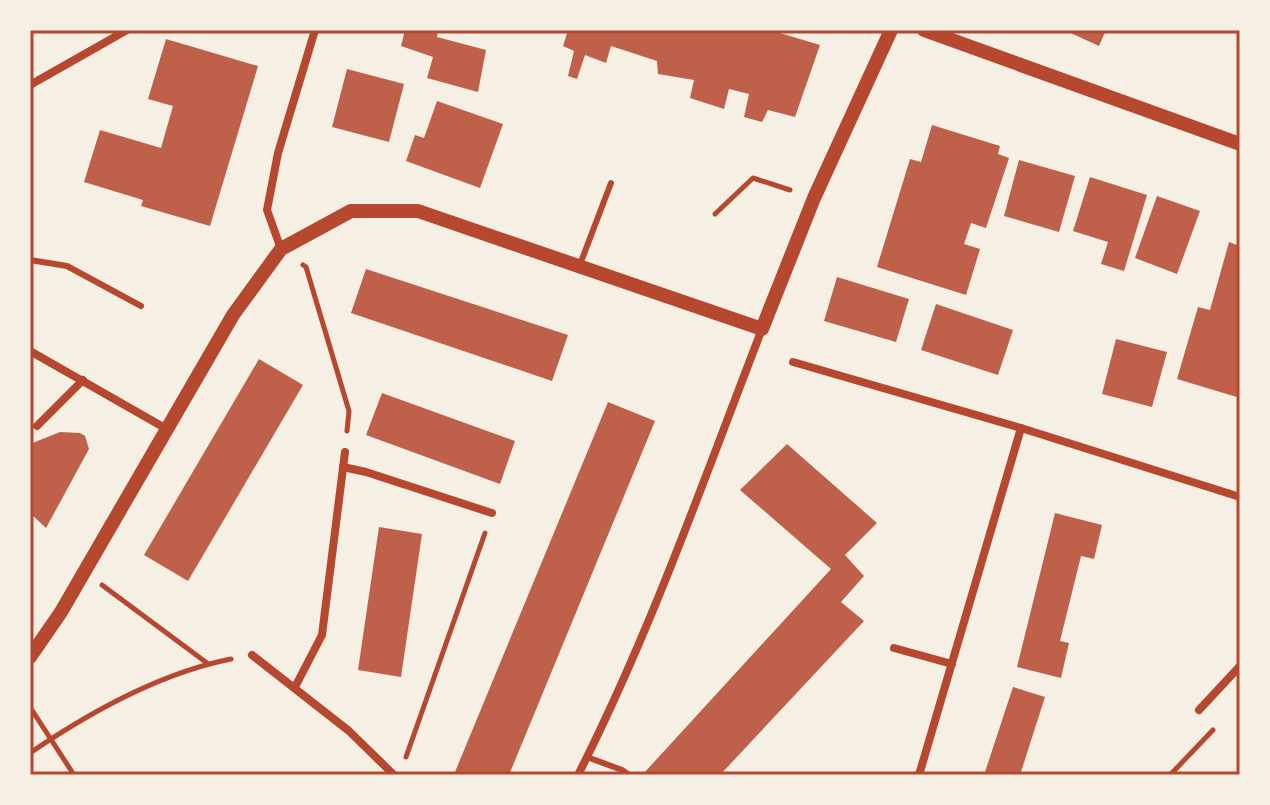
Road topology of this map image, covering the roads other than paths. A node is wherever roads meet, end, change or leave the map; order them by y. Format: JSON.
{"nodes":[{"id":1,"x":127,"y":30,"type":"edge"},
{"id":2,"x":315,"y":30,"type":"edge"},
{"id":3,"x":891,"y":30,"type":"edge"},
{"id":4,"x":924,"y":30,"type":"edge"},
{"id":5,"x":30,"y":85,"type":"edge"},
{"id":6,"x":1240,"y":144,"type":"edge"},
{"id":7,"x":611,"y":183,"type":"dead end"},
{"id":8,"x":281,"y":249,"type":"junction"},
{"id":9,"x":30,"y":260,"type":"edge"},
{"id":10,"x":579,"y":267,"type":"junction"},
{"id":11,"x":141,"y":306,"type":"dead end"},
{"id":12,"x":762,"y":329,"type":"junction"},
{"id":13,"x":30,"y":351,"type":"edge"},
{"id":14,"x":793,"y":362,"type":"dead end"},
{"id":15,"x":83,"y":380,"type":"junction"},
{"id":16,"x":37,"y":426,"type":"dead end"},
{"id":17,"x":165,"y":428,"type":"junction"},
{"id":18,"x":1021,"y":428,"type":"junction"},
{"id":19,"x":345,"y":452,"type":"road end"},
{"id":20,"x":343,"y":467,"type":"junction"},
{"id":21,"x":1240,"y":497,"type":"edge"},
{"id":22,"x":492,"y":513,"type":"road end"},
{"id":23,"x":894,"y":648,"type":"dead end"},
{"id":24,"x":252,"y":655,"type":"road end"},
{"id":25,"x":30,"y":657,"type":"edge"},
{"id":26,"x":952,"y":664,"type":"junction"},
{"id":27,"x":1240,"y":666,"type":"edge"},
{"id":28,"x":295,"y":687,"type":"junction"},
{"id":29,"x":1199,"y":710,"type":"road end"},
{"id":30,"x":587,"y":757,"type":"junction"},
{"id":31,"x":394,"y":775,"type":"edge"},
{"id":32,"x":578,"y":775,"type":"edge"},
{"id":33,"x":629,"y":775,"type":"edge"},
{"id":34,"x":919,"y":775,"type":"edge"}],
"edges":[{"from":1,"to":5,"type":"street"},
{"from":2,"to":8,"type":"street"},
{"from":3,"to":12,"type":"street"},
{"from":4,"to":6,"type":"street"},
{"from":7,"to":10,"type":"lane"},
{"from":8,"to":10,"type":"street"},
{"from":8,"to":17,"type":"street"},
{"from":9,"to":11,"type":"lane"},
{"from":10,"to":12,"type":"street"},
{"from":12,"to":30,"type":"street"},
{"from":13,"to":15,"type":"street"},
{"from":14,"to":18,"type":"street"},
{"from":15,"to":16,"type":"street"},
{"from":15,"to":17,"type":"street"},
{"from":17,"to":25,"type":"street"},
{"from":18,"to":21,"type":"street"},
{"from":18,"to":26,"type":"street"},
{"from":19,"to":20,"type":"street"},
{"from":20,"to":22,"type":"street"},
{"from":20,"to":28,"type":"street"},
{"from":23,"to":26,"type":"street"},
{"from":24,"to":28,"type":"street"},
{"from":26,"to":34,"type":"street"},
{"from":27,"to":29,"type":"street"},
{"from":28,"to":31,"type":"street"},
{"from":30,"to":32,"type":"street"},
{"from":30,"to":33,"type":"lane"}]}
